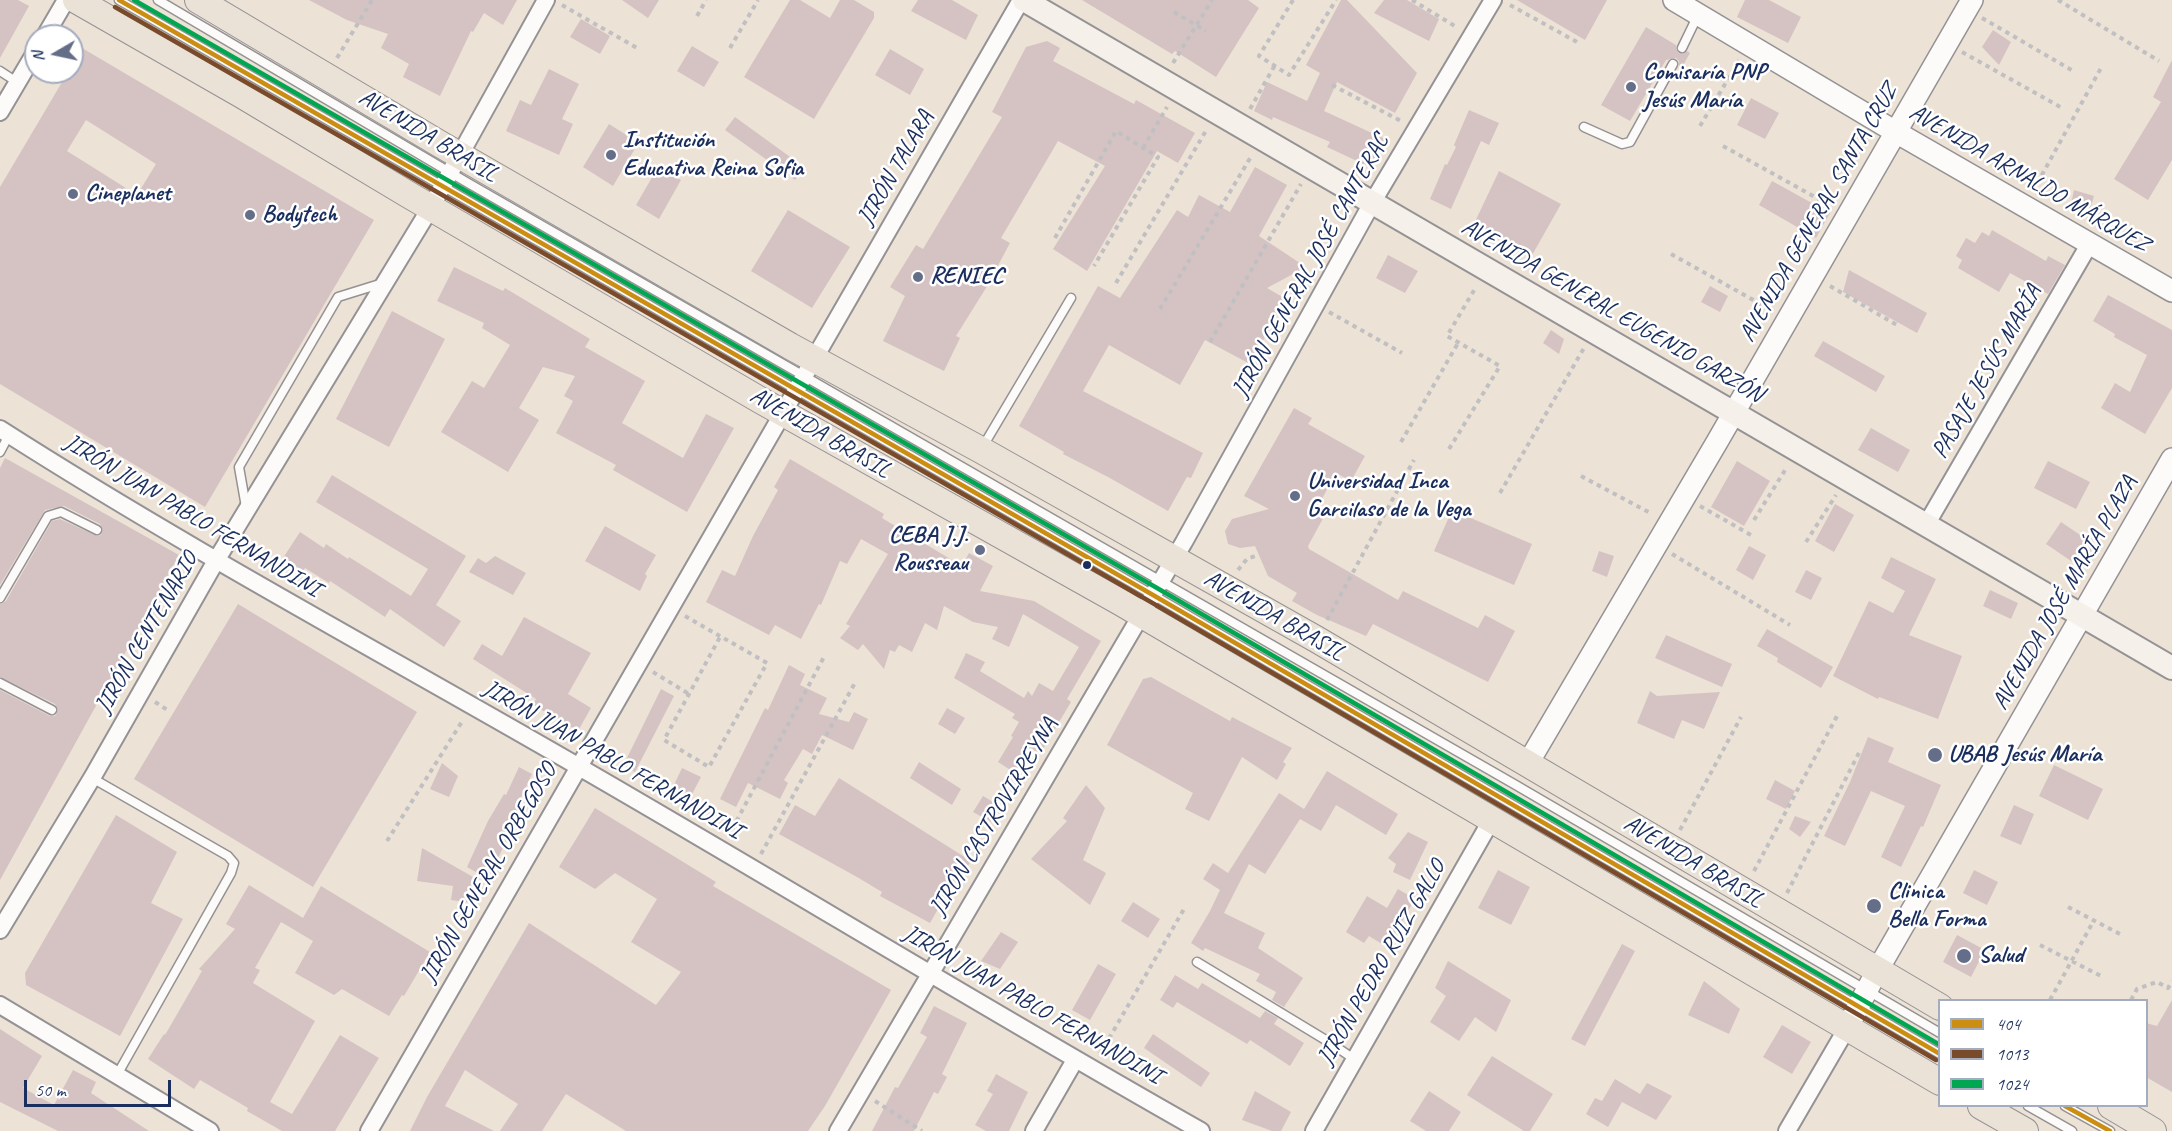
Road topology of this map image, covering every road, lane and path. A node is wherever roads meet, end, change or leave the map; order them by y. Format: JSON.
{"nodes":[{"id":1,"x":66,"y":0,"type":"edge"},
{"id":2,"x":76,"y":0,"type":"edge"},
{"id":3,"x":119,"y":0,"type":"edge"},
{"id":4,"x":158,"y":0,"type":"edge"},
{"id":5,"x":198,"y":0,"type":"edge"},
{"id":6,"x":372,"y":0,"type":"edge"},
{"id":7,"x":546,"y":0,"type":"edge"},
{"id":8,"x":554,"y":0,"type":"edge"},
{"id":9,"x":706,"y":0,"type":"edge"},
{"id":10,"x":758,"y":0,"type":"edge"},
{"id":11,"x":1022,"y":0,"type":"edge"},
{"id":12,"x":1212,"y":0,"type":"edge"},
{"id":13,"x":1293,"y":0,"type":"edge"},
{"id":14,"x":1336,"y":0,"type":"edge"},
{"id":15,"x":1412,"y":0,"type":"edge"},
{"id":16,"x":1493,"y":0,"type":"edge"},
{"id":17,"x":1500,"y":0,"type":"edge"},
{"id":18,"x":1674,"y":0,"type":"edge"},
{"id":19,"x":2058,"y":0,"type":"edge"},
{"id":20,"x":1969,"y":4,"type":"edge"},
{"id":21,"x":1174,"y":12,"type":"dead end"},
{"id":22,"x":1698,"y":15,"type":"junction"},
{"id":23,"x":697,"y":16,"type":"dead end"},
{"id":24,"x":52,"y":24,"type":"edge"},
{"id":25,"x":1196,"y":25,"type":"junction"},
{"id":26,"x":1206,"y":31,"type":"dead end"},
{"id":27,"x":1472,"y":36,"type":"junction"},
{"id":28,"x":1577,"y":42,"type":"dead end"},
{"id":29,"x":1946,"y":43,"type":"junction"},
{"id":30,"x":1749,"y":44,"type":"junction"},
{"id":31,"x":637,"y":48,"type":"dead end"},
{"id":32,"x":730,"y":48,"type":"dead end"},
{"id":33,"x":1682,"y":48,"type":"dead end"},
{"id":34,"x":2159,"y":61,"type":"dead end"},
{"id":35,"x":1673,"y":64,"type":"dead end"},
{"id":36,"x":1275,"y":66,"type":"junction"},
{"id":37,"x":2101,"y":68,"type":"dead end"},
{"id":38,"x":0,"y":71,"type":"edge"},
{"id":39,"x":24,"y":72,"type":"edge"},
{"id":40,"x":2075,"y":72,"type":"dead end"},
{"id":41,"x":326,"y":76,"type":"junction"},
{"id":42,"x":18,"y":82,"type":"junction"},
{"id":43,"x":1169,"y":85,"type":"junction"},
{"id":44,"x":1332,"y":85,"type":"dead end"},
{"id":45,"x":2064,"y":109,"type":"dead end"},
{"id":46,"x":0,"y":112,"type":"edge"},
{"id":47,"x":1216,"y":112,"type":"junction"},
{"id":48,"x":1241,"y":126,"type":"junction"},
{"id":49,"x":1700,"y":126,"type":"dead end"},
{"id":50,"x":1584,"y":127,"type":"dead end"},
{"id":51,"x":1416,"y":129,"type":"junction"},
{"id":52,"x":1894,"y":131,"type":"junction"},
{"id":53,"x":1262,"y":139,"type":"junction"},
{"id":54,"x":1723,"y":146,"type":"dead end"},
{"id":55,"x":1143,"y":148,"type":"junction"},
{"id":56,"x":1311,"y":167,"type":"junction"},
{"id":57,"x":445,"y":180,"type":"junction"},
{"id":58,"x":1372,"y":202,"type":"junction"},
{"id":59,"x":2025,"y":206,"type":"junction"},
{"id":60,"x":1847,"y":215,"type":"junction"},
{"id":61,"x":1054,"y":238,"type":"dead end"},
{"id":62,"x":2090,"y":243,"type":"junction"},
{"id":63,"x":1671,"y":254,"type":"dead end"},
{"id":64,"x":1094,"y":266,"type":"dead end"},
{"id":65,"x":1486,"y":269,"type":"junction"},
{"id":66,"x":1812,"y":275,"type":"junction"},
{"id":67,"x":385,"y":282,"type":"junction"},
{"id":68,"x":1116,"y":283,"type":"dead end"},
{"id":69,"x":2172,"y":291,"type":"edge"},
{"id":70,"x":1071,"y":298,"type":"dead end"},
{"id":71,"x":1316,"y":305,"type":"junction"},
{"id":72,"x":1160,"y":309,"type":"dead end"},
{"id":73,"x":1787,"y":320,"type":"junction"},
{"id":74,"x":1897,"y":325,"type":"dead end"},
{"id":75,"x":1594,"y":332,"type":"junction"},
{"id":76,"x":1210,"y":342,"type":"dead end"},
{"id":77,"x":1458,"y":343,"type":"junction"},
{"id":78,"x":1402,"y":353,"type":"dead end"},
{"id":79,"x":808,"y":367,"type":"junction"},
{"id":80,"x":795,"y":390,"type":"junction"},
{"id":81,"x":783,"y":413,"type":"junction"},
{"id":82,"x":1734,"y":413,"type":"junction"},
{"id":83,"x":4,"y":432,"type":"edge"},
{"id":84,"x":1401,"y":442,"type":"dead end"},
{"id":85,"x":1449,"y":449,"type":"dead end"},
{"id":86,"x":981,"y":450,"type":"junction"},
{"id":87,"x":1797,"y":450,"type":"junction"},
{"id":88,"x":0,"y":452,"type":"edge"},
{"id":89,"x":2172,"y":459,"type":"edge"},
{"id":90,"x":1414,"y":460,"type":"dead end"},
{"id":91,"x":1581,"y":476,"type":"dead end"},
{"id":92,"x":1846,"y":479,"type":"junction"},
{"id":93,"x":1500,"y":493,"type":"dead end"},
{"id":94,"x":1684,"y":497,"type":"junction"},
{"id":95,"x":247,"y":510,"type":"junction"},
{"id":96,"x":1754,"y":520,"type":"dead end"},
{"id":97,"x":1669,"y":524,"type":"junction"},
{"id":98,"x":1926,"y":525,"type":"junction"},
{"id":99,"x":97,"y":530,"type":"dead end"},
{"id":100,"x":1751,"y":535,"type":"dead end"},
{"id":101,"x":1806,"y":542,"type":"dead end"},
{"id":102,"x":1656,"y":545,"type":"junction"},
{"id":103,"x":1174,"y":558,"type":"junction"},
{"id":104,"x":217,"y":560,"type":"junction"},
{"id":105,"x":1152,"y":597,"type":"junction"},
{"id":106,"x":0,"y":598,"type":"edge"},
{"id":107,"x":670,"y":607,"type":"junction"},
{"id":108,"x":2082,"y":616,"type":"junction"},
{"id":109,"x":1790,"y":625,"type":"dead end"},
{"id":110,"x":720,"y":637,"type":"junction"},
{"id":111,"x":1316,"y":639,"type":"junction"},
{"id":112,"x":825,"y":655,"type":"dead end"},
{"id":113,"x":637,"y":663,"type":"junction"},
{"id":114,"x":2172,"y":668,"type":"edge"},
{"id":115,"x":856,"y":681,"type":"dead end"},
{"id":116,"x":0,"y":683,"type":"edge"},
{"id":117,"x":689,"y":694,"type":"junction"},
{"id":118,"x":472,"y":706,"type":"junction"},
{"id":119,"x":52,"y":710,"type":"dead end"},
{"id":120,"x":1837,"y":716,"type":"dead end"},
{"id":121,"x":1741,"y":717,"type":"dead end"},
{"id":122,"x":1861,"y":749,"type":"dead end"},
{"id":123,"x":1528,"y":763,"type":"junction"},
{"id":124,"x":578,"y":766,"type":"junction"},
{"id":125,"x":92,"y":778,"type":"junction"},
{"id":126,"x":1492,"y":819,"type":"junction"},
{"id":127,"x":387,"y":841,"type":"dead end"},
{"id":128,"x":1670,"y":849,"type":"junction"},
{"id":129,"x":720,"y":850,"type":"junction"},
{"id":130,"x":752,"y":869,"type":"junction"},
{"id":131,"x":1743,"y":892,"type":"junction"},
{"id":132,"x":2068,"y":907,"type":"dead end"},
{"id":133,"x":1184,"y":909,"type":"dead end"},
{"id":134,"x":1777,"y":912,"type":"junction"},
{"id":135,"x":2093,"y":922,"type":"junction"},
{"id":136,"x":0,"y":930,"type":"edge"},
{"id":137,"x":2120,"y":934,"type":"dead end"},
{"id":138,"x":2040,"y":945,"type":"dead end"},
{"id":139,"x":2071,"y":961,"type":"junction"},
{"id":140,"x":1197,"y":962,"type":"dead end"},
{"id":141,"x":930,"y":974,"type":"junction"},
{"id":142,"x":2103,"y":977,"type":"dead end"},
{"id":143,"x":2172,"y":981,"type":"edge"},
{"id":144,"x":1862,"y":999,"type":"junction"},
{"id":145,"x":2051,"y":999,"type":"edge"},
{"id":146,"x":2132,"y":999,"type":"edge"},
{"id":147,"x":0,"y":1005,"type":"edge"},
{"id":148,"x":1938,"y":1007,"type":"edge"},
{"id":149,"x":1938,"y":1032,"type":"edge"},
{"id":150,"x":1938,"y":1053,"type":"edge"},
{"id":151,"x":1354,"y":1059,"type":"junction"},
{"id":152,"x":1075,"y":1060,"type":"junction"},
{"id":153,"x":1092,"y":1069,"type":"junction"},
{"id":154,"x":117,"y":1074,"type":"junction"},
{"id":155,"x":1938,"y":1080,"type":"edge"},
{"id":156,"x":860,"y":1092,"type":"junction"},
{"id":157,"x":1983,"y":1107,"type":"edge"},
{"id":158,"x":2030,"y":1107,"type":"edge"},
{"id":159,"x":2068,"y":1107,"type":"edge"},
{"id":160,"x":2113,"y":1107,"type":"edge"},
{"id":161,"x":210,"y":1131,"type":"edge"},
{"id":162,"x":369,"y":1131,"type":"edge"},
{"id":163,"x":838,"y":1131,"type":"edge"},
{"id":164,"x":922,"y":1131,"type":"edge"},
{"id":165,"x":1035,"y":1131,"type":"edge"},
{"id":166,"x":1201,"y":1131,"type":"edge"},
{"id":167,"x":1314,"y":1131,"type":"edge"},
{"id":168,"x":1787,"y":1131,"type":"edge"},
{"id":169,"x":2025,"y":1131,"type":"edge"},
{"id":170,"x":2072,"y":1131,"type":"edge"},
{"id":171,"x":2110,"y":1131,"type":"edge"},
{"id":172,"x":2153,"y":1131,"type":"edge"}],
"edges":[{"from":1,"to":24,"type":"street"},
{"from":2,"to":57,"type":"main road","name":"AVENIDA BRASIL"},
{"from":3,"to":57,"type":"lane","name":"AVENIDA BRASIL"},
{"from":4,"to":57,"type":"lane","name":"AVENIDA BRASIL"},
{"from":5,"to":41,"type":"main road","name":"AVENIDA BRASIL"},
{"from":6,"to":41,"type":"path"},
{"from":7,"to":57,"type":"street","name":"JIRÓN CENTENARIO"},
{"from":8,"to":31,"type":"path"},
{"from":9,"to":23,"type":"path"},
{"from":10,"to":32,"type":"path"},
{"from":11,"to":43,"type":"main road","name":"AVENIDA GENERAL EUGENIO GARZÓN"},
{"from":11,"to":79,"type":"street","name":"JIRÓN TALARA"},
{"from":12,"to":25,"type":"path"},
{"from":13,"to":36,"type":"path"},
{"from":14,"to":36,"type":"path"},
{"from":15,"to":27,"type":"path"},
{"from":16,"to":27,"type":"street","name":"JIRÓN GENERAL JOSÉ CANTERAC"},
{"from":17,"to":28,"type":"path"},
{"from":18,"to":22,"type":"street","name":"AVENIDA ARNALDO MÁRQUEZ"},
{"from":19,"to":34,"type":"path"},
{"from":20,"to":29,"type":"street","name":"AVENIDA GENERAL SANTA CRUZ"},
{"from":20,"to":40,"type":"path"},
{"from":21,"to":25,"type":"path"},
{"from":22,"to":30,"type":"street","name":"AVENIDA ARNALDO MÁRQUEZ"},
{"from":22,"to":33,"type":"lane"},
{"from":25,"to":26,"type":"path"},
{"from":25,"to":43,"type":"path"},
{"from":27,"to":51,"type":"street","name":"JIRÓN GENERAL JOSÉ CANTERAC"},
{"from":29,"to":45,"type":"path"},
{"from":29,"to":52,"type":"street","name":"AVENIDA GENERAL SANTA CRUZ"},
{"from":30,"to":49,"type":"path"},
{"from":30,"to":52,"type":"street","name":"AVENIDA ARNALDO MÁRQUEZ"},
{"from":35,"to":50,"type":"lane"},
{"from":36,"to":48,"type":"path"},
{"from":37,"to":59,"type":"path"},
{"from":38,"to":42,"type":"lane"},
{"from":39,"to":42,"type":"street"},
{"from":41,"to":57,"type":"main road","name":"AVENIDA BRASIL"},
{"from":42,"to":46,"type":"street"},
{"from":43,"to":47,"type":"main road","name":"AVENIDA GENERAL EUGENIO GARZÓN"},
{"from":43,"to":55,"type":"path"},
{"from":44,"to":51,"type":"path"},
{"from":47,"to":48,"type":"main road","name":"AVENIDA GENERAL EUGENIO GARZÓN"},
{"from":47,"to":68,"type":"path"},
{"from":48,"to":53,"type":"main road","name":"AVENIDA GENERAL EUGENIO GARZÓN"},
{"from":51,"to":58,"type":"street","name":"JIRÓN GENERAL JOSÉ CANTERAC"},
{"from":52,"to":59,"type":"street","name":"AVENIDA ARNALDO MÁRQUEZ"},
{"from":52,"to":60,"type":"street","name":"AVENIDA GENERAL SANTA CRUZ"},
{"from":53,"to":56,"type":"main road","name":"AVENIDA GENERAL EUGENIO GARZÓN"},
{"from":53,"to":72,"type":"path"},
{"from":54,"to":60,"type":"path"},
{"from":55,"to":61,"type":"path"},
{"from":55,"to":64,"type":"path"},
{"from":56,"to":58,"type":"main road","name":"AVENIDA GENERAL EUGENIO GARZÓN"},
{"from":56,"to":76,"type":"path"},
{"from":57,"to":67,"type":"street","name":"JIRÓN CENTENARIO"},
{"from":57,"to":79,"type":"main road","name":"AVENIDA BRASIL"},
{"from":57,"to":80,"type":"lane","name":"AVENIDA BRASIL"},
{"from":57,"to":81,"type":"main road","name":"AVENIDA BRASIL"},
{"from":58,"to":65,"type":"main road","name":"AVENIDA GENERAL EUGENIO GARZÓN"},
{"from":58,"to":71,"type":"street","name":"JIRÓN GENERAL JOSÉ CANTERAC"},
{"from":59,"to":62,"type":"street","name":"AVENIDA ARNALDO MÁRQUEZ"},
{"from":60,"to":66,"type":"street","name":"AVENIDA GENERAL SANTA CRUZ"},
{"from":62,"to":69,"type":"street","name":"AVENIDA ARNALDO MÁRQUEZ"},
{"from":62,"to":98,"type":"street","name":"PASAJE JESÚS MARÍA"},
{"from":63,"to":73,"type":"path"},
{"from":65,"to":75,"type":"main road","name":"AVENIDA GENERAL EUGENIO GARZÓN"},
{"from":65,"to":77,"type":"path"},
{"from":66,"to":73,"type":"street","name":"AVENIDA GENERAL SANTA CRUZ"},
{"from":66,"to":74,"type":"path"},
{"from":67,"to":95,"type":"street","name":"JIRÓN CENTENARIO"},
{"from":67,"to":95,"type":"lane"},
{"from":70,"to":86,"type":"lane"},
{"from":71,"to":78,"type":"path"},
{"from":71,"to":103,"type":"street","name":"JIRÓN GENERAL JOSÉ CANTERAC"},
{"from":73,"to":82,"type":"street","name":"AVENIDA GENERAL SANTA CRUZ"},
{"from":75,"to":82,"type":"main road","name":"AVENIDA GENERAL EUGENIO GARZÓN"},
{"from":75,"to":93,"type":"path"},
{"from":77,"to":84,"type":"path"},
{"from":77,"to":85,"type":"path"},
{"from":79,"to":80,"type":"street","name":"JIRÓN GENERAL ORBEGOSO"},
{"from":79,"to":86,"type":"main road","name":"AVENIDA BRASIL"},
{"from":79,"to":105,"type":"lane","name":"AVENIDA BRASIL"},
{"from":80,"to":81,"type":"street","name":"JIRÓN GENERAL ORBEGOSO"},
{"from":80,"to":105,"type":"lane","name":"AVENIDA BRASIL"},
{"from":81,"to":105,"type":"main road","name":"AVENIDA BRASIL"},
{"from":81,"to":107,"type":"street","name":"JIRÓN GENERAL ORBEGOSO"},
{"from":82,"to":87,"type":"main road","name":"AVENIDA GENERAL EUGENIO GARZÓN"},
{"from":82,"to":94,"type":"street","name":"AVENIDA GENERAL SANTA CRUZ"},
{"from":83,"to":88,"type":"lane"},
{"from":83,"to":104,"type":"street","name":"JIRÓN JUAN PABLO FERNANDINI"},
{"from":86,"to":103,"type":"main road","name":"AVENIDA BRASIL"},
{"from":87,"to":92,"type":"main road","name":"AVENIDA GENERAL EUGENIO GARZÓN"},
{"from":87,"to":96,"type":"path"},
{"from":89,"to":108,"type":"street","name":"AVENIDA JOSÉ MARÍA PLAZA"},
{"from":90,"to":111,"type":"path"},
{"from":91,"to":97,"type":"path"},
{"from":92,"to":98,"type":"main road","name":"AVENIDA GENERAL EUGENIO GARZÓN"},
{"from":92,"to":101,"type":"path"},
{"from":94,"to":97,"type":"street","name":"AVENIDA GENERAL SANTA CRUZ"},
{"from":94,"to":100,"type":"path"},
{"from":95,"to":104,"type":"street","name":"JIRÓN CENTENARIO"},
{"from":97,"to":102,"type":"street","name":"AVENIDA GENERAL SANTA CRUZ"},
{"from":98,"to":108,"type":"main road","name":"AVENIDA GENERAL EUGENIO GARZÓN"},
{"from":99,"to":106,"type":"lane"},
{"from":102,"to":109,"type":"path"},
{"from":102,"to":123,"type":"street","name":"AVENIDA GENERAL SANTA CRUZ"},
{"from":103,"to":105,"type":"street","name":"JIRÓN CASTROVIRREYNA"},
{"from":103,"to":111,"type":"main road","name":"AVENIDA BRASIL"},
{"from":104,"to":118,"type":"street","name":"JIRÓN JUAN PABLO FERNANDINI"},
{"from":104,"to":125,"type":"street","name":"JIRÓN CENTENARIO"},
{"from":105,"to":126,"type":"main road","name":"AVENIDA BRASIL"},
{"from":105,"to":141,"type":"street","name":"JIRÓN CASTROVIRREYNA"},
{"from":105,"to":144,"type":"lane","name":"AVENIDA BRASIL"},
{"from":105,"to":144,"type":"lane","name":"AVENIDA BRASIL"},
{"from":107,"to":110,"type":"path"},
{"from":107,"to":113,"type":"street","name":"JIRÓN GENERAL ORBEGOSO"},
{"from":108,"to":114,"type":"main road","name":"AVENIDA GENERAL EUGENIO GARZÓN"},
{"from":108,"to":144,"type":"street","name":"AVENIDA JOSÉ MARÍA PLAZA"},
{"from":110,"to":117,"type":"path"},
{"from":110,"to":117,"type":"path"},
{"from":111,"to":123,"type":"main road","name":"AVENIDA BRASIL"},
{"from":112,"to":129,"type":"path"},
{"from":113,"to":117,"type":"path"},
{"from":113,"to":124,"type":"street","name":"JIRÓN GENERAL ORBEGOSO"},
{"from":115,"to":130,"type":"path"},
{"from":116,"to":119,"type":"lane"},
{"from":118,"to":124,"type":"street","name":"JIRÓN JUAN PABLO FERNANDINI"},
{"from":118,"to":127,"type":"path"},
{"from":120,"to":131,"type":"path"},
{"from":121,"to":128,"type":"path"},
{"from":122,"to":134,"type":"path"},
{"from":123,"to":128,"type":"main road","name":"AVENIDA BRASIL"},
{"from":124,"to":129,"type":"street","name":"JIRÓN JUAN PABLO FERNANDINI"},
{"from":124,"to":162,"type":"street","name":"JIRÓN GENERAL ORBEGOSO"},
{"from":125,"to":136,"type":"street","name":"JIRÓN CENTENARIO"},
{"from":125,"to":154,"type":"lane"},
{"from":126,"to":144,"type":"main road","name":"AVENIDA BRASIL"},
{"from":126,"to":151,"type":"street","name":"JIRÓN PEDRO RUIZ GALLO"},
{"from":128,"to":131,"type":"main road","name":"AVENIDA BRASIL"},
{"from":129,"to":130,"type":"street","name":"JIRÓN JUAN PABLO FERNANDINI"},
{"from":130,"to":141,"type":"street","name":"JIRÓN JUAN PABLO FERNANDINI"},
{"from":131,"to":134,"type":"main road","name":"AVENIDA BRASIL"},
{"from":132,"to":135,"type":"path"},
{"from":133,"to":153,"type":"path"},
{"from":134,"to":144,"type":"main road","name":"AVENIDA BRASIL"},
{"from":135,"to":137,"type":"path"},
{"from":135,"to":139,"type":"path"},
{"from":138,"to":139,"type":"path"},
{"from":139,"to":142,"type":"path"},
{"from":139,"to":145,"type":"path"},
{"from":140,"to":151,"type":"lane"},
{"from":141,"to":152,"type":"street","name":"JIRÓN JUAN PABLO FERNANDINI"},
{"from":141,"to":156,"type":"street","name":"JIRÓN CASTROVIRREYNA"},
{"from":143,"to":146,"type":"path"},
{"from":144,"to":148,"type":"main road","name":"AVENIDA BRASIL"},
{"from":144,"to":149,"type":"lane","name":"AVENIDA BRASIL"},
{"from":144,"to":150,"type":"lane","name":"AVENIDA BRASIL"},
{"from":144,"to":155,"type":"main road","name":"AVENIDA BRASIL"},
{"from":144,"to":168,"type":"street"},
{"from":147,"to":154,"type":"street"},
{"from":151,"to":167,"type":"street","name":"JIRÓN PEDRO RUIZ GALLO"},
{"from":152,"to":153,"type":"street","name":"JIRÓN JUAN PABLO FERNANDINI"},
{"from":152,"to":165,"type":"street"},
{"from":153,"to":166,"type":"street","name":"JIRÓN JUAN PABLO FERNANDINI"},
{"from":154,"to":161,"type":"street"},
{"from":156,"to":163,"type":"street","name":"JIRÓN CASTROVIRREYNA"},
{"from":156,"to":164,"type":"path"},
{"from":157,"to":169,"type":"main road"},
{"from":158,"to":170,"type":"lane"},
{"from":159,"to":171,"type":"lane"},
{"from":160,"to":172,"type":"main road"}]}
